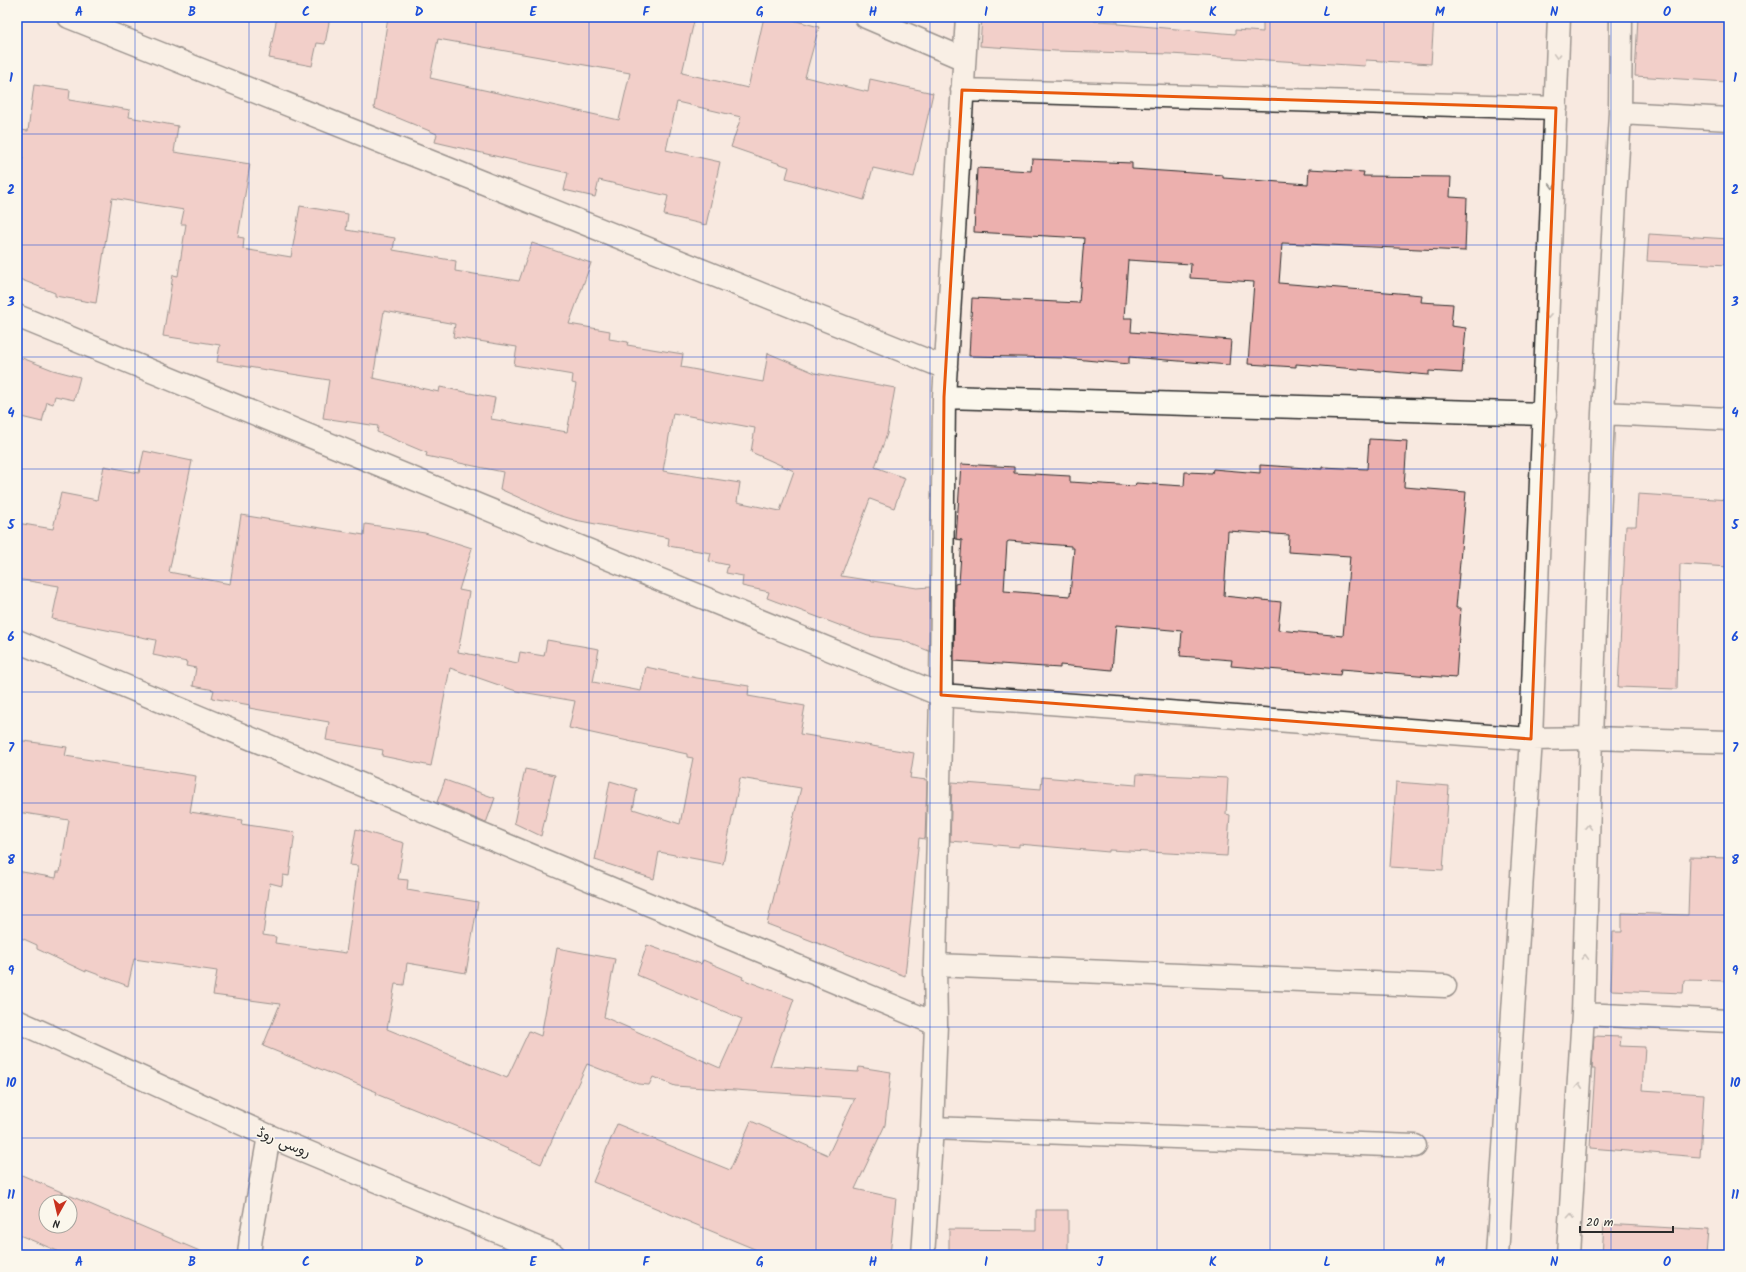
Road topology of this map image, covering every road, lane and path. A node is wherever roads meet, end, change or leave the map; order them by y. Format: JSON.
{"nodes":[{"id":1,"x":70,"y":17,"type":"edge"},
{"id":2,"x":866,"y":17,"type":"edge"},
{"id":3,"x":966,"y":17,"type":"edge"},
{"id":4,"x":1559,"y":17,"type":"edge"},
{"id":5,"x":1621,"y":17,"type":"edge"},
{"id":6,"x":964,"y":59,"type":"junction"},
{"id":7,"x":962,"y":90,"type":"junction"},
{"id":8,"x":1556,"y":108,"type":"junction"},
{"id":9,"x":1620,"y":113,"type":"junction"},
{"id":10,"x":1729,"y":119,"type":"edge"},
{"id":11,"x":17,"y":316,"type":"edge"},
{"id":12,"x":946,"y":368,"type":"junction"},
{"id":13,"x":944,"y":397,"type":"junction"},
{"id":14,"x":1604,"y":413,"type":"junction"},
{"id":15,"x":1545,"y":414,"type":"junction"},
{"id":16,"x":1729,"y":419,"type":"edge"},
{"id":17,"x":17,"y":641,"type":"edge"},
{"id":18,"x":941,"y":695,"type":"junction"},
{"id":19,"x":1531,"y":738,"type":"junction"},
{"id":20,"x":1591,"y":738,"type":"junction"},
{"id":21,"x":1729,"y":742,"type":"edge"},
{"id":22,"x":934,"y":965,"type":"junction"},
{"id":23,"x":1445,"y":986,"type":"dead end"},
{"id":24,"x":1583,"y":1014,"type":"junction"},
{"id":25,"x":17,"y":1021,"type":"edge"},
{"id":26,"x":1729,"y":1021,"type":"edge"},
{"id":27,"x":936,"y":1024,"type":"junction"},
{"id":28,"x":932,"y":1128,"type":"junction"},
{"id":29,"x":269,"y":1136,"type":"junction"},
{"id":30,"x":1415,"y":1146,"type":"dead end"},
{"id":31,"x":250,"y":1255,"type":"edge"},
{"id":32,"x":554,"y":1255,"type":"edge"},
{"id":33,"x":923,"y":1255,"type":"edge"},
{"id":34,"x":1497,"y":1255,"type":"edge"},
{"id":35,"x":1568,"y":1255,"type":"edge"}],
"edges":[{"from":1,"to":12,"type":"street"},
{"from":2,"to":6,"type":"street"},
{"from":3,"to":6,"type":"street"},
{"from":4,"to":8,"type":"street","one_way":true},
{"from":5,"to":9,"type":"street"},
{"from":6,"to":7,"type":"street"},
{"from":7,"to":8,"type":"street"},
{"from":7,"to":12,"type":"street"},
{"from":8,"to":15,"type":"street","one_way":true},
{"from":9,"to":10,"type":"street"},
{"from":9,"to":14,"type":"street"},
{"from":11,"to":18,"type":"street"},
{"from":12,"to":13,"type":"street"},
{"from":13,"to":15,"type":"street"},
{"from":13,"to":18,"type":"street"},
{"from":14,"to":16,"type":"street"},
{"from":14,"to":20,"type":"street"},
{"from":15,"to":19,"type":"street","one_way":true},
{"from":17,"to":27,"type":"street"},
{"from":18,"to":19,"type":"street"},
{"from":18,"to":22,"type":"street"},
{"from":19,"to":20,"type":"street"},
{"from":19,"to":34,"type":"street"},
{"from":20,"to":21,"type":"street"},
{"from":24,"to":20,"type":"street","one_way":true},
{"from":22,"to":23,"type":"street"},
{"from":22,"to":27,"type":"street"},
{"from":24,"to":26,"type":"street"},
{"from":35,"to":24,"type":"street","one_way":true},
{"from":25,"to":29,"type":"street","name":"روسی روڈ"},
{"from":27,"to":28,"type":"street"},
{"from":28,"to":30,"type":"street"},
{"from":28,"to":33,"type":"street"},
{"from":29,"to":31,"type":"street"},
{"from":29,"to":32,"type":"street","name":"روسی روڈ"}]}
